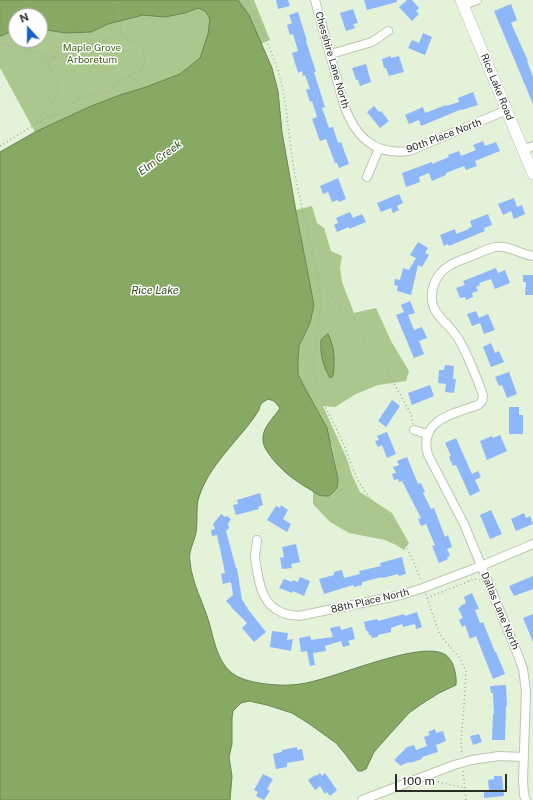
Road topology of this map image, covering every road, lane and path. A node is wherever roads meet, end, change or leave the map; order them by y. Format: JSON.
{"nodes":[{"id":1,"x":117,"y":0,"type":"edge"},
{"id":2,"x":248,"y":0,"type":"edge"},
{"id":3,"x":315,"y":0,"type":"edge"},
{"id":4,"x":477,"y":0,"type":"edge"},
{"id":5,"x":462,"y":3,"type":"edge"},
{"id":6,"x":388,"y":31,"type":"dead end"},
{"id":7,"x":121,"y":36,"type":"junction"},
{"id":8,"x":0,"y":44,"type":"edge"},
{"id":9,"x":42,"y":54,"type":"junction"},
{"id":10,"x":331,"y":54,"type":"junction"},
{"id":11,"x":54,"y":57,"type":"junction"},
{"id":12,"x":48,"y":65,"type":"junction"},
{"id":13,"x":507,"y":110,"type":"junction"},
{"id":14,"x":37,"y":123,"type":"junction"},
{"id":15,"x":0,"y":146,"type":"edge"},
{"id":16,"x":380,"y":148,"type":"junction"},
{"id":17,"x":528,"y":148,"type":"edge"},
{"id":18,"x":533,"y":174,"type":"edge"},
{"id":19,"x":367,"y":177,"type":"dead end"},
{"id":20,"x":533,"y":256,"type":"edge"},
{"id":21,"x":316,"y":268,"type":"junction"},
{"id":22,"x":414,"y":430,"type":"joint"},
{"id":23,"x":427,"y":434,"type":"junction"},
{"id":24,"x":257,"y":540,"type":"dead end"},
{"id":25,"x":533,"y":544,"type":"edge"},
{"id":26,"x":481,"y":566,"type":"junction"},
{"id":27,"x":481,"y":579,"type":"dead end"},
{"id":28,"x":422,"y":584,"type":"dead end"},
{"id":29,"x":425,"y":593,"type":"dead end"},
{"id":30,"x":427,"y":598,"type":"junction"},
{"id":31,"x":524,"y":757,"type":"junction"},
{"id":32,"x":462,"y":758,"type":"dead end"},
{"id":33,"x":462,"y":768,"type":"dead end"},
{"id":34,"x":431,"y":774,"type":"junction"},
{"id":35,"x":464,"y":788,"type":"junction"},
{"id":36,"x":362,"y":800,"type":"edge"},
{"id":37,"x":466,"y":800,"type":"edge"},
{"id":38,"x":526,"y":800,"type":"edge"}],
"edges":[{"from":1,"to":7,"type":"path"},
{"from":2,"to":21,"type":"path"},
{"from":3,"to":10,"type":"street","name":"Chesshire Lane North"},
{"from":4,"to":5,"type":"street"},
{"from":5,"to":13,"type":"street","name":"Rice Lake Road"},
{"from":6,"to":10,"type":"street"},
{"from":7,"to":11,"type":"path"},
{"from":7,"to":14,"type":"path"},
{"from":8,"to":9,"type":"path"},
{"from":9,"to":11,"type":"path"},
{"from":9,"to":12,"type":"path"},
{"from":10,"to":16,"type":"street","name":"Chesshire Lane North"},
{"from":11,"to":12,"type":"path"},
{"from":12,"to":14,"type":"path"},
{"from":13,"to":16,"type":"street","name":"90th Place North"},
{"from":13,"to":17,"type":"street","name":"Rice Lake Road"},
{"from":14,"to":15,"type":"path"},
{"from":16,"to":19,"type":"street"},
{"from":17,"to":18,"type":"street","name":"Rice Lake Road"},
{"from":20,"to":23,"type":"street"},
{"from":21,"to":22,"type":"path"},
{"from":21,"to":28,"type":"path"},
{"from":22,"to":23,"type":"street"},
{"from":23,"to":26,"type":"street","name":"Dallas Lane North"},
{"from":24,"to":26,"type":"street","name":"88th Place North"},
{"from":25,"to":26,"type":"street","name":"88th Place North"},
{"from":26,"to":31,"type":"street","name":"Dallas Lane North"},
{"from":27,"to":30,"type":"path"},
{"from":29,"to":30,"type":"path"},
{"from":30,"to":32,"type":"path"},
{"from":31,"to":34,"type":"street"},
{"from":31,"to":38,"type":"street","name":"Dallas Lane North"},
{"from":33,"to":35,"type":"path"},
{"from":34,"to":35,"type":"path"},
{"from":34,"to":36,"type":"street"},
{"from":35,"to":37,"type":"path"}]}
